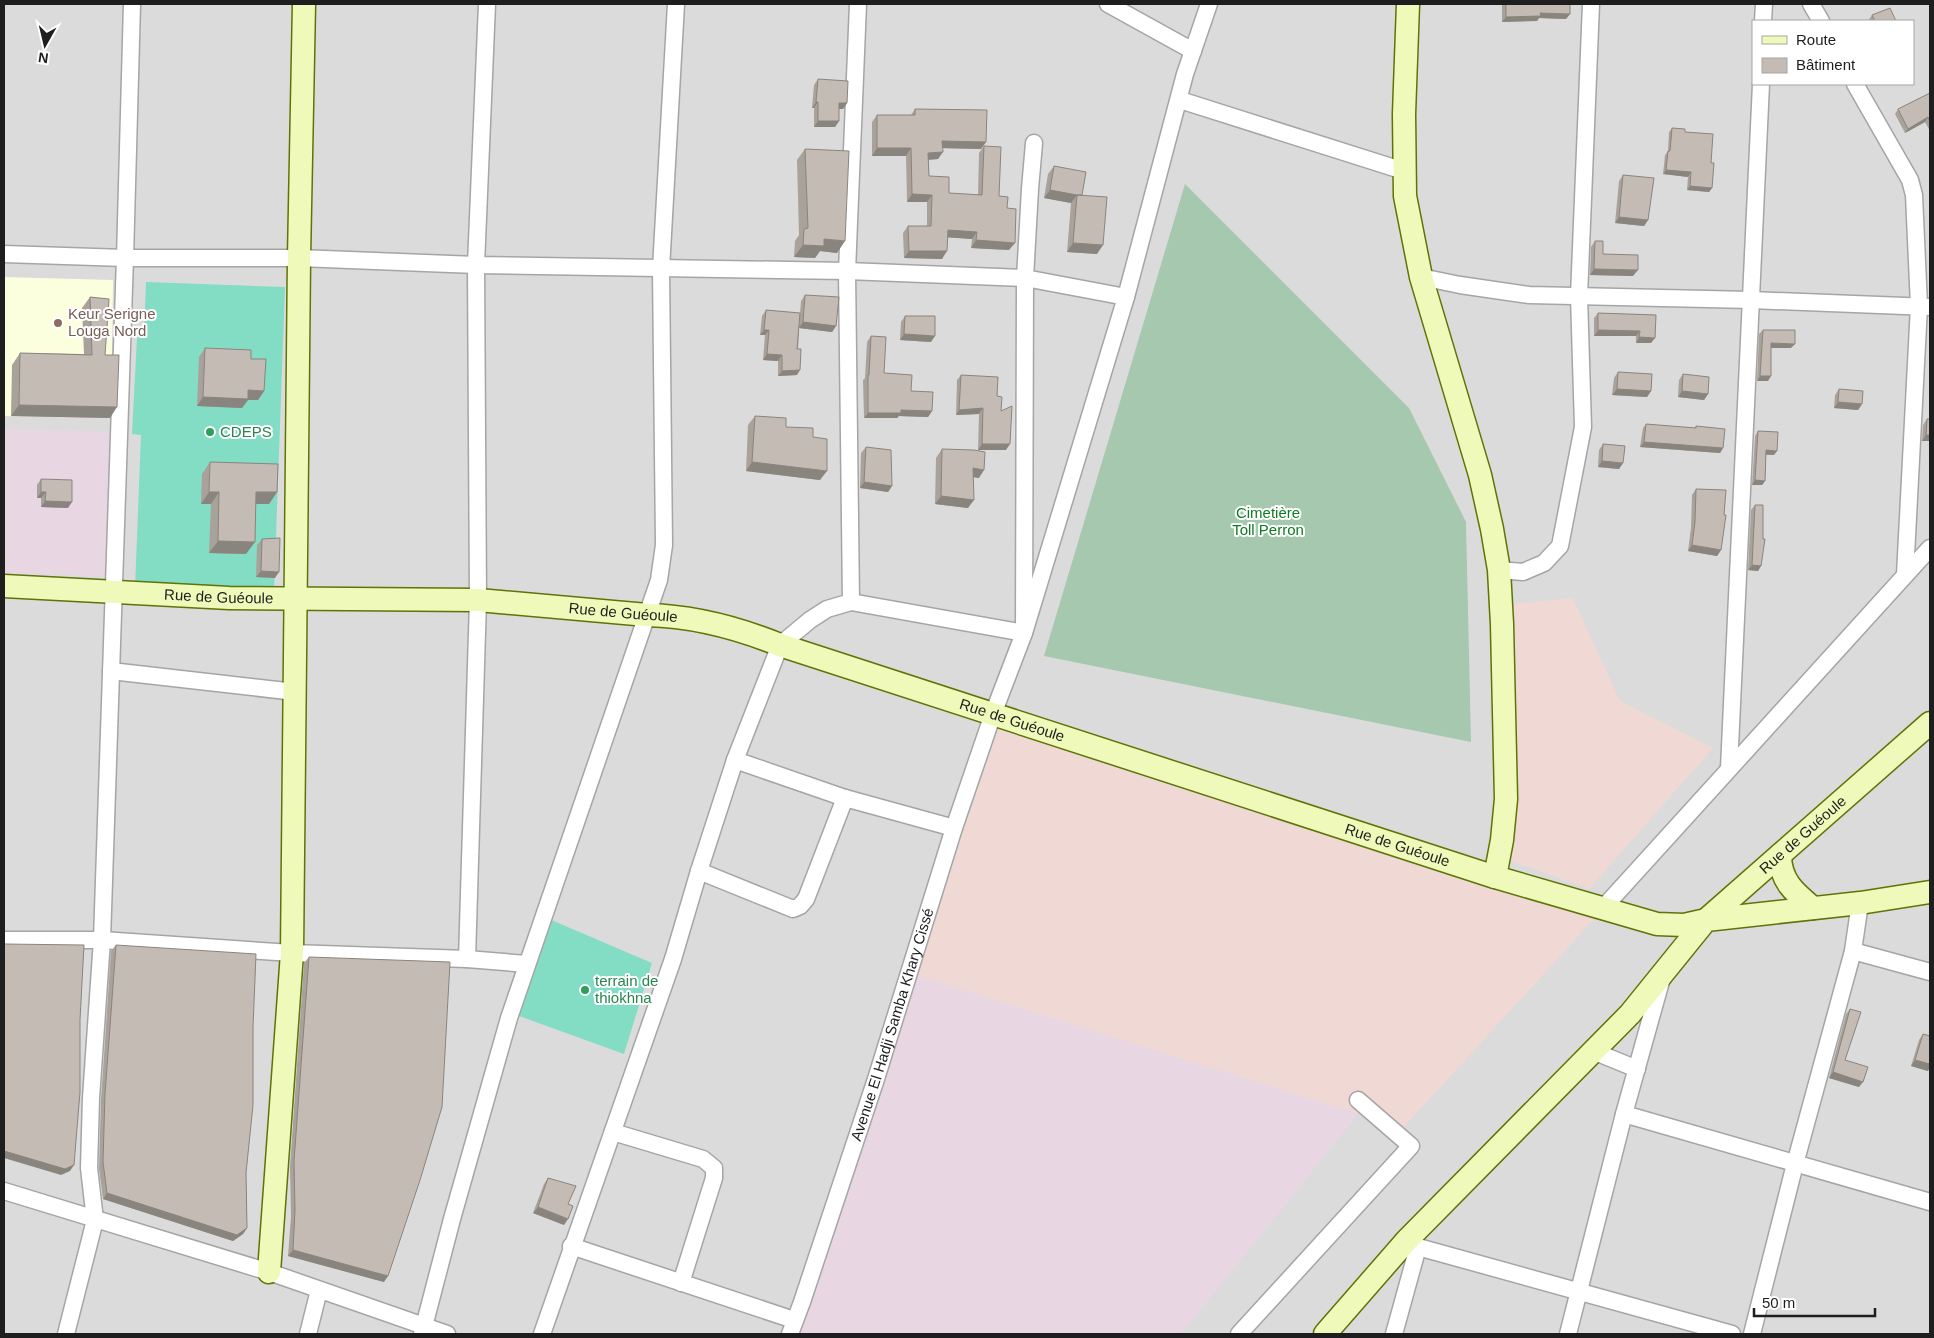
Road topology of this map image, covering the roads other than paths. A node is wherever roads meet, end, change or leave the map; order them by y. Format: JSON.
{"nodes":[{"id":1,"x":132,"y":4,"type":"edge"},
{"id":2,"x":304,"y":4,"type":"edge"},
{"id":3,"x":487,"y":4,"type":"edge"},
{"id":4,"x":676,"y":4,"type":"edge"},
{"id":5,"x":858,"y":4,"type":"edge"},
{"id":6,"x":1108,"y":4,"type":"edge"},
{"id":7,"x":1209,"y":4,"type":"edge"},
{"id":8,"x":1408,"y":4,"type":"edge"},
{"id":9,"x":1591,"y":4,"type":"edge"},
{"id":10,"x":1764,"y":4,"type":"edge"},
{"id":11,"x":1811,"y":4,"type":"edge"},
{"id":12,"x":1763,"y":20,"type":"edge"},
{"id":13,"x":1820,"y":20,"type":"edge"},
{"id":14,"x":1193,"y":51,"type":"junction"},
{"id":15,"x":1760,"y":85,"type":"edge"},
{"id":16,"x":1857,"y":85,"type":"edge"},
{"id":17,"x":1180,"y":100,"type":"junction"},
{"id":18,"x":1034,"y":144,"type":"dead end"},
{"id":19,"x":1404,"y":171,"type":"junction"},
{"id":20,"x":4,"y":254,"type":"edge"},
{"id":21,"x":125,"y":258,"type":"junction"},
{"id":22,"x":299,"y":258,"type":"junction"},
{"id":23,"x":476,"y":265,"type":"junction"},
{"id":24,"x":661,"y":269,"type":"junction"},
{"id":25,"x":847,"y":271,"type":"junction"},
{"id":26,"x":1421,"y":277,"type":"junction"},
{"id":27,"x":1026,"y":278,"type":"junction"},
{"id":28,"x":1579,"y":296,"type":"junction"},
{"id":29,"x":1126,"y":297,"type":"junction"},
{"id":30,"x":1751,"y":300,"type":"junction"},
{"id":31,"x":1925,"y":307,"type":"edge"},
{"id":32,"x":1930,"y":548,"type":"edge"},
{"id":33,"x":1499,"y":570,"type":"junction"},
{"id":34,"x":1905,"y":575,"type":"junction"},
{"id":35,"x":4,"y":586,"type":"edge"},
{"id":36,"x":114,"y":592,"type":"junction"},
{"id":37,"x":296,"y":598,"type":"junction"},
{"id":38,"x":478,"y":600,"type":"junction"},
{"id":39,"x":851,"y":602,"type":"junction"},
{"id":40,"x":647,"y":615,"type":"junction"},
{"id":41,"x":1024,"y":633,"type":"junction"},
{"id":42,"x":780,"y":645,"type":"junction"},
{"id":43,"x":111,"y":671,"type":"junction"},
{"id":44,"x":295,"y":692,"type":"junction"},
{"id":45,"x":994,"y":714,"type":"junction"},
{"id":46,"x":1930,"y":723,"type":"edge"},
{"id":47,"x":735,"y":760,"type":"junction"},
{"id":48,"x":1729,"y":768,"type":"junction"},
{"id":49,"x":845,"y":798,"type":"junction"},
{"id":50,"x":954,"y":828,"type":"junction"},
{"id":51,"x":1780,"y":855,"type":"junction"},
{"id":52,"x":699,"y":871,"type":"junction"},
{"id":53,"x":1495,"y":877,"type":"junction"},
{"id":54,"x":1930,"y":892,"type":"edge"},
{"id":55,"x":1860,"y":903,"type":"junction"},
{"id":56,"x":1604,"y":907,"type":"junction"},
{"id":57,"x":1814,"y":908,"type":"junction"},
{"id":58,"x":1706,"y":920,"type":"junction"},
{"id":59,"x":4,"y":940,"type":"edge"},
{"id":60,"x":102,"y":940,"type":"junction"},
{"id":61,"x":1853,"y":951,"type":"junction"},
{"id":62,"x":292,"y":953,"type":"junction"},
{"id":63,"x":468,"y":959,"type":"junction"},
{"id":64,"x":527,"y":964,"type":"junction"},
{"id":65,"x":1930,"y":972,"type":"edge"},
{"id":66,"x":1664,"y":974,"type":"junction"},
{"id":67,"x":1593,"y":1051,"type":"junction"},
{"id":68,"x":1637,"y":1069,"type":"junction"},
{"id":69,"x":1358,"y":1100,"type":"dead end"},
{"id":70,"x":1624,"y":1114,"type":"junction"},
{"id":71,"x":613,"y":1132,"type":"junction"},
{"id":72,"x":1795,"y":1164,"type":"junction"},
{"id":73,"x":4,"y":1191,"type":"edge"},
{"id":74,"x":1930,"y":1202,"type":"edge"},
{"id":75,"x":95,"y":1220,"type":"junction"},
{"id":76,"x":1412,"y":1244,"type":"junction"},
{"id":77,"x":571,"y":1246,"type":"junction"},
{"id":78,"x":268,"y":1272,"type":"junction"},
{"id":79,"x":681,"y":1284,"type":"junction"},
{"id":80,"x":319,"y":1290,"type":"junction"},
{"id":81,"x":1580,"y":1292,"type":"junction"},
{"id":82,"x":792,"y":1327,"type":"edge"},
{"id":83,"x":423,"y":1330,"type":"edge"},
{"id":84,"x":66,"y":1334,"type":"edge"},
{"id":85,"x":308,"y":1334,"type":"edge"},
{"id":86,"x":447,"y":1334,"type":"edge"},
{"id":87,"x":542,"y":1334,"type":"edge"},
{"id":88,"x":1239,"y":1334,"type":"edge"},
{"id":89,"x":1325,"y":1334,"type":"edge"},
{"id":90,"x":1394,"y":1334,"type":"edge"},
{"id":91,"x":1568,"y":1334,"type":"edge"},
{"id":92,"x":1732,"y":1334,"type":"edge"},
{"id":93,"x":1752,"y":1334,"type":"edge"}],
"edges":[{"from":1,"to":21,"type":"street"},
{"from":2,"to":22,"type":"street"},
{"from":3,"to":23,"type":"street"},
{"from":4,"to":24,"type":"street"},
{"from":5,"to":25,"type":"street"},
{"from":6,"to":14,"type":"street"},
{"from":7,"to":14,"type":"street","name":"Avenue El Hadji Samba Khary Cissé"},
{"from":8,"to":19,"type":"street"},
{"from":9,"to":28,"type":"street"},
{"from":10,"to":12,"type":"street"},
{"from":11,"to":13,"type":"street"},
{"from":14,"to":17,"type":"street","name":"Avenue El Hadji Samba Khary Cissé"},
{"from":15,"to":30,"type":"street"},
{"from":16,"to":31,"type":"street"},
{"from":17,"to":19,"type":"street"},
{"from":17,"to":29,"type":"street","name":"Avenue El Hadji Samba Khary Cissé"},
{"from":18,"to":27,"type":"street"},
{"from":19,"to":26,"type":"street"},
{"from":20,"to":21,"type":"street"},
{"from":21,"to":22,"type":"street"},
{"from":21,"to":36,"type":"street"},
{"from":22,"to":23,"type":"street"},
{"from":22,"to":37,"type":"street"},
{"from":23,"to":24,"type":"street"},
{"from":23,"to":38,"type":"street"},
{"from":24,"to":25,"type":"street"},
{"from":24,"to":40,"type":"street"},
{"from":25,"to":27,"type":"street"},
{"from":25,"to":39,"type":"street"},
{"from":26,"to":28,"type":"street"},
{"from":26,"to":33,"type":"street"},
{"from":27,"to":29,"type":"street"},
{"from":27,"to":41,"type":"street"},
{"from":28,"to":30,"type":"street"},
{"from":28,"to":33,"type":"street"},
{"from":29,"to":41,"type":"street","name":"Avenue El Hadji Samba Khary Cissé"},
{"from":30,"to":31,"type":"street"},
{"from":30,"to":48,"type":"street"},
{"from":31,"to":34,"type":"street"},
{"from":32,"to":34,"type":"street"},
{"from":33,"to":53,"type":"street"},
{"from":34,"to":48,"type":"street"},
{"from":35,"to":36,"type":"street","name":"Rue de Guéoule"},
{"from":36,"to":37,"type":"street","name":"Rue de Guéoule"},
{"from":36,"to":43,"type":"street"},
{"from":37,"to":38,"type":"street","name":"Rue de Guéoule"},
{"from":37,"to":44,"type":"street"},
{"from":38,"to":40,"type":"street","name":"Rue de Guéoule"},
{"from":38,"to":63,"type":"street"},
{"from":39,"to":41,"type":"street"},
{"from":39,"to":42,"type":"street"},
{"from":40,"to":42,"type":"street","name":"Rue de Guéoule"},
{"from":40,"to":64,"type":"street"},
{"from":41,"to":45,"type":"street","name":"Avenue El Hadji Samba Khary Cissé"},
{"from":42,"to":45,"type":"street","name":"Rue de Guéoule"},
{"from":42,"to":47,"type":"street"},
{"from":43,"to":44,"type":"street"},
{"from":43,"to":60,"type":"street"},
{"from":44,"to":62,"type":"street"},
{"from":45,"to":50,"type":"street","name":"Avenue El Hadji Samba Khary Cissé"},
{"from":45,"to":53,"type":"street","name":"Rue de Guéoule"},
{"from":46,"to":51,"type":"street","name":"Rue de Guéoule"},
{"from":47,"to":49,"type":"street"},
{"from":47,"to":52,"type":"street"},
{"from":48,"to":56,"type":"street"},
{"from":49,"to":50,"type":"street"},
{"from":49,"to":52,"type":"street"},
{"from":50,"to":82,"type":"street","name":"Avenue El Hadji Samba Khary Cissé"},
{"from":51,"to":57,"type":"street"},
{"from":51,"to":58,"type":"street","name":"Rue de Guéoule"},
{"from":52,"to":71,"type":"street"},
{"from":53,"to":56,"type":"street","name":"Rue de Guéoule"},
{"from":54,"to":55,"type":"street"},
{"from":55,"to":57,"type":"street"},
{"from":55,"to":61,"type":"street"},
{"from":56,"to":58,"type":"street","name":"Rue de Guéoule"},
{"from":57,"to":58,"type":"street"},
{"from":58,"to":66,"type":"street"},
{"from":59,"to":60,"type":"street"},
{"from":60,"to":62,"type":"street"},
{"from":60,"to":75,"type":"street"},
{"from":61,"to":65,"type":"street"},
{"from":61,"to":72,"type":"street"},
{"from":62,"to":63,"type":"street"},
{"from":62,"to":78,"type":"street"},
{"from":63,"to":64,"type":"street"},
{"from":64,"to":83,"type":"street"},
{"from":66,"to":67,"type":"street"},
{"from":66,"to":68,"type":"street"},
{"from":67,"to":68,"type":"street"},
{"from":67,"to":76,"type":"street"},
{"from":68,"to":70,"type":"street"},
{"from":69,"to":88,"type":"street"},
{"from":70,"to":72,"type":"street"},
{"from":70,"to":81,"type":"street"},
{"from":71,"to":77,"type":"street"},
{"from":71,"to":79,"type":"street"},
{"from":72,"to":74,"type":"street"},
{"from":72,"to":93,"type":"street"},
{"from":73,"to":75,"type":"street"},
{"from":75,"to":78,"type":"street"},
{"from":75,"to":84,"type":"street"},
{"from":76,"to":81,"type":"street"},
{"from":76,"to":89,"type":"street"},
{"from":76,"to":90,"type":"street"},
{"from":77,"to":79,"type":"street"},
{"from":77,"to":87,"type":"street"},
{"from":78,"to":80,"type":"street"},
{"from":79,"to":82,"type":"street"},
{"from":80,"to":83,"type":"street"},
{"from":80,"to":85,"type":"street"},
{"from":81,"to":91,"type":"street"},
{"from":81,"to":92,"type":"street"},
{"from":83,"to":86,"type":"street"}]}
